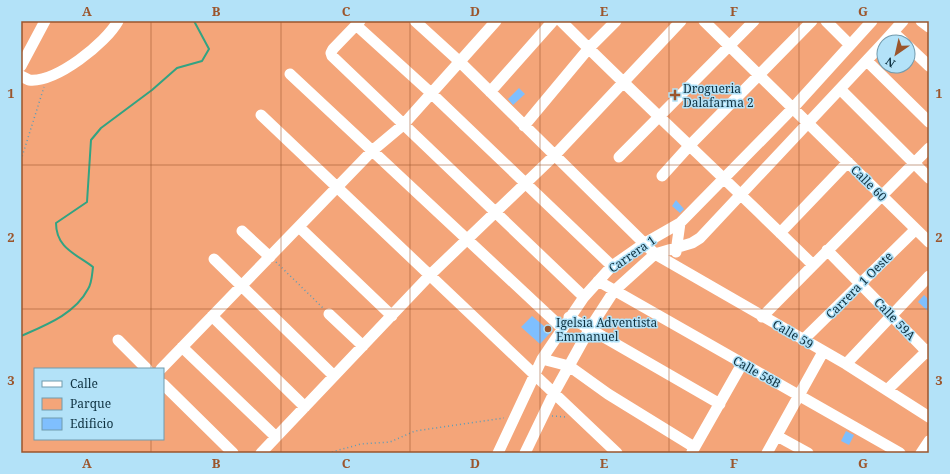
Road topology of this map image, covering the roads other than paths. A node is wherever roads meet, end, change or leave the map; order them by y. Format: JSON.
{"nodes":[{"id":1,"x":45,"y":21,"type":"edge"},
{"id":2,"x":118,"y":21,"type":"edge"},
{"id":3,"x":415,"y":21,"type":"edge"},
{"id":4,"x":496,"y":21,"type":"edge"},
{"id":5,"x":553,"y":21,"type":"edge"},
{"id":6,"x":561,"y":21,"type":"edge"},
{"id":7,"x":616,"y":21,"type":"edge"},
{"id":8,"x":681,"y":21,"type":"edge"},
{"id":9,"x":704,"y":21,"type":"edge"},
{"id":10,"x":754,"y":21,"type":"edge"},
{"id":11,"x":812,"y":21,"type":"edge"},
{"id":12,"x":826,"y":21,"type":"edge"},
{"id":13,"x":872,"y":21,"type":"edge"},
{"id":14,"x":903,"y":21,"type":"edge"},
{"id":15,"x":921,"y":21,"type":"edge"},
{"id":16,"x":358,"y":23,"type":"edge"},
{"id":17,"x":929,"y":27,"type":"edge"},
{"id":18,"x":893,"y":32,"type":"edge"},
{"id":19,"x":850,"y":45,"type":"junction"},
{"id":20,"x":729,"y":46,"type":"junction"},
{"id":21,"x":589,"y":48,"type":"junction"},
{"id":22,"x":876,"y":51,"type":"edge"},
{"id":23,"x":916,"y":54,"type":"edge"},
{"id":24,"x":867,"y":61,"type":"junction"},
{"id":25,"x":460,"y":62,"type":"junction"},
{"id":26,"x":21,"y":66,"type":"edge"},
{"id":27,"x":929,"y":66,"type":"edge"},
{"id":28,"x":290,"y":74,"type":"dead end"},
{"id":29,"x":759,"y":75,"type":"junction"},
{"id":30,"x":21,"y":76,"type":"edge"},
{"id":31,"x":624,"y":83,"type":"junction"},
{"id":32,"x":841,"y":90,"type":"junction"},
{"id":33,"x":490,"y":92,"type":"junction"},
{"id":34,"x":431,"y":93,"type":"junction"},
{"id":35,"x":793,"y":108,"type":"junction"},
{"id":36,"x":261,"y":115,"type":"dead end"},
{"id":37,"x":659,"y":117,"type":"junction"},
{"id":38,"x":929,"y":122,"type":"edge"},
{"id":39,"x":809,"y":124,"type":"junction"},
{"id":40,"x":403,"y":125,"type":"junction"},
{"id":41,"x":524,"y":126,"type":"junction"},
{"id":42,"x":690,"y":145,"type":"junction"},
{"id":43,"x":929,"y":148,"type":"edge"},
{"id":44,"x":372,"y":151,"type":"junction"},
{"id":45,"x":555,"y":155,"type":"junction"},
{"id":46,"x":619,"y":157,"type":"dead end"},
{"id":47,"x":848,"y":162,"type":"junction"},
{"id":48,"x":914,"y":163,"type":"junction"},
{"id":49,"x":662,"y":176,"type":"dead end"},
{"id":50,"x":929,"y":178,"type":"edge"},
{"id":51,"x":725,"y":179,"type":"junction"},
{"id":52,"x":525,"y":184,"type":"junction"},
{"id":53,"x":337,"y":188,"type":"junction"},
{"id":54,"x":742,"y":195,"type":"junction"},
{"id":55,"x":881,"y":195,"type":"junction"},
{"id":56,"x":495,"y":214,"type":"junction"},
{"id":57,"x":680,"y":223,"type":"junction"},
{"id":58,"x":299,"y":227,"type":"junction"},
{"id":59,"x":916,"y":229,"type":"junction"},
{"id":60,"x":242,"y":231,"type":"dead end"},
{"id":61,"x":780,"y":233,"type":"junction"},
{"id":62,"x":467,"y":240,"type":"junction"},
{"id":63,"x":929,"y":242,"type":"edge"},
{"id":64,"x":646,"y":243,"type":"junction"},
{"id":65,"x":677,"y":248,"type":"junction"},
{"id":66,"x":827,"y":250,"type":"junction"},
{"id":67,"x":655,"y":254,"type":"junction"},
{"id":68,"x":270,"y":257,"type":"junction"},
{"id":69,"x":214,"y":259,"type":"dead end"},
{"id":70,"x":674,"y":265,"type":"junction"},
{"id":71,"x":813,"y":265,"type":"junction"},
{"id":72,"x":612,"y":266,"type":"junction"},
{"id":73,"x":430,"y":275,"type":"junction"},
{"id":74,"x":929,"y":276,"type":"edge"},
{"id":75,"x":598,"y":281,"type":"junction"},
{"id":76,"x":860,"y":284,"type":"junction"},
{"id":77,"x":241,"y":287,"type":"junction"},
{"id":78,"x":614,"y":291,"type":"junction"},
{"id":79,"x":584,"y":297,"type":"junction"},
{"id":80,"x":329,"y":314,"type":"road end"},
{"id":81,"x":891,"y":315,"type":"junction"},
{"id":82,"x":212,"y":316,"type":"junction"},
{"id":83,"x":392,"y":316,"type":"junction"},
{"id":84,"x":762,"y":317,"type":"junction"},
{"id":85,"x":569,"y":318,"type":"junction"},
{"id":86,"x":562,"y":328,"type":"junction"},
{"id":87,"x":590,"y":328,"type":"junction"},
{"id":88,"x":118,"y":340,"type":"dead end"},
{"id":89,"x":803,"y":340,"type":"junction"},
{"id":90,"x":363,"y":346,"type":"junction"},
{"id":91,"x":182,"y":347,"type":"junction"},
{"id":92,"x":823,"y":352,"type":"junction"},
{"id":93,"x":928,"y":352,"type":"edge"},
{"id":94,"x":542,"y":358,"type":"junction"},
{"id":95,"x":742,"y":364,"type":"junction"},
{"id":96,"x":846,"y":364,"type":"junction"},
{"id":97,"x":569,"y":366,"type":"junction"},
{"id":98,"x":146,"y":368,"type":"edge"},
{"id":99,"x":162,"y":368,"type":"edge"},
{"id":100,"x":534,"y":374,"type":"junction"},
{"id":101,"x":334,"y":376,"type":"junction"},
{"id":102,"x":164,"y":385,"type":"edge"},
{"id":103,"x":887,"y":390,"type":"junction"},
{"id":104,"x":554,"y":393,"type":"junction"},
{"id":105,"x":799,"y":394,"type":"junction"},
{"id":106,"x":720,"y":404,"type":"junction"},
{"id":107,"x":305,"y":406,"type":"junction"},
{"id":108,"x":929,"y":416,"type":"edge"},
{"id":109,"x":777,"y":436,"type":"junction"},
{"id":110,"x":276,"y":437,"type":"junction"},
{"id":111,"x":929,"y":441,"type":"edge"},
{"id":112,"x":693,"y":450,"type":"edge"},
{"id":113,"x":233,"y":453,"type":"edge"},
{"id":114,"x":261,"y":453,"type":"edge"},
{"id":115,"x":498,"y":453,"type":"edge"},
{"id":116,"x":525,"y":453,"type":"edge"},
{"id":117,"x":617,"y":453,"type":"edge"},
{"id":118,"x":767,"y":453,"type":"edge"},
{"id":119,"x":808,"y":453,"type":"edge"},
{"id":120,"x":900,"y":453,"type":"edge"},
{"id":121,"x":921,"y":453,"type":"edge"}],
"edges":[{"from":1,"to":26,"type":"street"},
{"from":2,"to":30,"type":"street"},
{"from":3,"to":25,"type":"street"},
{"from":4,"to":25,"type":"street"},
{"from":5,"to":33,"type":"street"},
{"from":6,"to":21,"type":"street"},
{"from":7,"to":21,"type":"street"},
{"from":8,"to":31,"type":"street"},
{"from":9,"to":20,"type":"street","name":"Calle 60"},
{"from":10,"to":20,"type":"street"},
{"from":11,"to":29,"type":"street"},
{"from":12,"to":19,"type":"street"},
{"from":13,"to":19,"type":"street","name":"Carrera 1"},
{"from":14,"to":18,"type":"street"},
{"from":15,"to":17,"type":"street"},
{"from":16,"to":34,"type":"street"},
{"from":16,"to":40,"type":"street"},
{"from":19,"to":35,"type":"street","name":"Carrera 1"},
{"from":20,"to":29,"type":"street","name":"Calle 60"},
{"from":20,"to":37,"type":"street"},
{"from":21,"to":31,"type":"street"},
{"from":21,"to":41,"type":"street"},
{"from":22,"to":24,"type":"street"},
{"from":23,"to":27,"type":"street"},
{"from":24,"to":32,"type":"street"},
{"from":24,"to":38,"type":"street"},
{"from":25,"to":33,"type":"street"},
{"from":25,"to":34,"type":"street"},
{"from":28,"to":44,"type":"street"},
{"from":29,"to":35,"type":"street","name":"Calle 60"},
{"from":29,"to":42,"type":"street"},
{"from":31,"to":37,"type":"street"},
{"from":31,"to":45,"type":"street"},
{"from":32,"to":39,"type":"street"},
{"from":32,"to":48,"type":"street"},
{"from":33,"to":41,"type":"street"},
{"from":34,"to":40,"type":"street"},
{"from":34,"to":52,"type":"street"},
{"from":35,"to":39,"type":"street","name":"Calle 60"},
{"from":35,"to":51,"type":"street","name":"Carrera 1"},
{"from":36,"to":53,"type":"street"},
{"from":37,"to":42,"type":"street"},
{"from":37,"to":46,"type":"street"},
{"from":39,"to":47,"type":"street","name":"Calle 60"},
{"from":39,"to":54,"type":"street"},
{"from":40,"to":44,"type":"street"},
{"from":40,"to":56,"type":"street"},
{"from":41,"to":45,"type":"street"},
{"from":42,"to":49,"type":"street"},
{"from":42,"to":51,"type":"street"},
{"from":43,"to":48,"type":"street"},
{"from":44,"to":53,"type":"street"},
{"from":44,"to":62,"type":"street"},
{"from":45,"to":52,"type":"street"},
{"from":45,"to":64,"type":"street"},
{"from":47,"to":55,"type":"street","name":"Calle 60"},
{"from":47,"to":61,"type":"street"},
{"from":48,"to":50,"type":"street"},
{"from":48,"to":55,"type":"street"},
{"from":51,"to":54,"type":"street"},
{"from":51,"to":57,"type":"street","name":"Carrera 1"},
{"from":52,"to":56,"type":"street"},
{"from":52,"to":72,"type":"street"},
{"from":53,"to":58,"type":"street"},
{"from":53,"to":73,"type":"street"},
{"from":54,"to":61,"type":"street"},
{"from":54,"to":65,"type":"street"},
{"from":55,"to":59,"type":"street","name":"Calle 60"},
{"from":55,"to":66,"type":"street"},
{"from":56,"to":62,"type":"street"},
{"from":56,"to":79,"type":"street"},
{"from":57,"to":64,"type":"street","name":"Carrera 1"},
{"from":57,"to":65,"type":"street"},
{"from":58,"to":68,"type":"street"},
{"from":58,"to":83,"type":"street"},
{"from":59,"to":63,"type":"street","name":"Calle 60"},
{"from":59,"to":76,"type":"street","name":"Carrera 1 Oeste"},
{"from":60,"to":68,"type":"street"},
{"from":61,"to":71,"type":"street"},
{"from":62,"to":73,"type":"street"},
{"from":62,"to":86,"type":"street"},
{"from":64,"to":67,"type":"street"},
{"from":64,"to":72,"type":"street","name":"Carrera 1"},
{"from":65,"to":67,"type":"street"},
{"from":65,"to":70,"type":"street"},
{"from":66,"to":71,"type":"street"},
{"from":66,"to":76,"type":"street","name":"Calle 59A"},
{"from":67,"to":70,"type":"street","name":"Calle 59"},
{"from":67,"to":78,"type":"street"},
{"from":68,"to":77,"type":"street"},
{"from":69,"to":77,"type":"street"},
{"from":70,"to":84,"type":"street","name":"Calle 59"},
{"from":71,"to":84,"type":"street"},
{"from":72,"to":75,"type":"street","name":"Carrera 1"},
{"from":73,"to":83,"type":"street"},
{"from":73,"to":100,"type":"street"},
{"from":74,"to":81,"type":"street"},
{"from":75,"to":78,"type":"street","name":"Calle 58B"},
{"from":75,"to":79,"type":"street","name":"Carrera 1"},
{"from":76,"to":81,"type":"street","name":"Calle 59A"},
{"from":76,"to":89,"type":"street","name":"Carrera 1 Oeste"},
{"from":77,"to":82,"type":"street"},
{"from":77,"to":101,"type":"street"},
{"from":78,"to":87,"type":"street"},
{"from":78,"to":95,"type":"street","name":"Calle 58B"},
{"from":79,"to":85,"type":"street","name":"Carrera 1"},
{"from":80,"to":90,"type":"street"},
{"from":81,"to":93,"type":"street","name":"Calle 59A"},
{"from":81,"to":96,"type":"street"},
{"from":82,"to":91,"type":"street"},
{"from":82,"to":107,"type":"street"},
{"from":83,"to":90,"type":"street"},
{"from":84,"to":89,"type":"street","name":"Calle 59"},
{"from":85,"to":86,"type":"street","name":"Carrera 1"},
{"from":85,"to":87,"type":"street"},
{"from":86,"to":94,"type":"street","name":"Carrera 1"},
{"from":87,"to":97,"type":"street"},
{"from":87,"to":106,"type":"street"},
{"from":88,"to":98,"type":"street"},
{"from":89,"to":92,"type":"street","name":"Calle 59"},
{"from":90,"to":101,"type":"street"},
{"from":91,"to":99,"type":"street"},
{"from":91,"to":110,"type":"street"},
{"from":92,"to":96,"type":"street","name":"Calle 59"},
{"from":92,"to":105,"type":"street"},
{"from":93,"to":103,"type":"street"},
{"from":94,"to":97,"type":"street"},
{"from":94,"to":100,"type":"street","name":"Carrera 1"},
{"from":95,"to":105,"type":"street","name":"Calle 58B"},
{"from":95,"to":106,"type":"street"},
{"from":96,"to":103,"type":"street","name":"Calle 59"},
{"from":97,"to":104,"type":"street"},
{"from":97,"to":112,"type":"street"},
{"from":100,"to":104,"type":"street"},
{"from":100,"to":115,"type":"street","name":"Carrera 1"},
{"from":101,"to":107,"type":"street"},
{"from":102,"to":113,"type":"street"},
{"from":103,"to":108,"type":"street","name":"Calle 59"},
{"from":104,"to":116,"type":"street"},
{"from":104,"to":117,"type":"street"},
{"from":105,"to":109,"type":"street"},
{"from":105,"to":120,"type":"street","name":"Calle 58B"},
{"from":106,"to":112,"type":"street"},
{"from":107,"to":110,"type":"street"},
{"from":109,"to":118,"type":"street"},
{"from":109,"to":119,"type":"street"},
{"from":110,"to":114,"type":"street"},
{"from":111,"to":121,"type":"street"}]}
